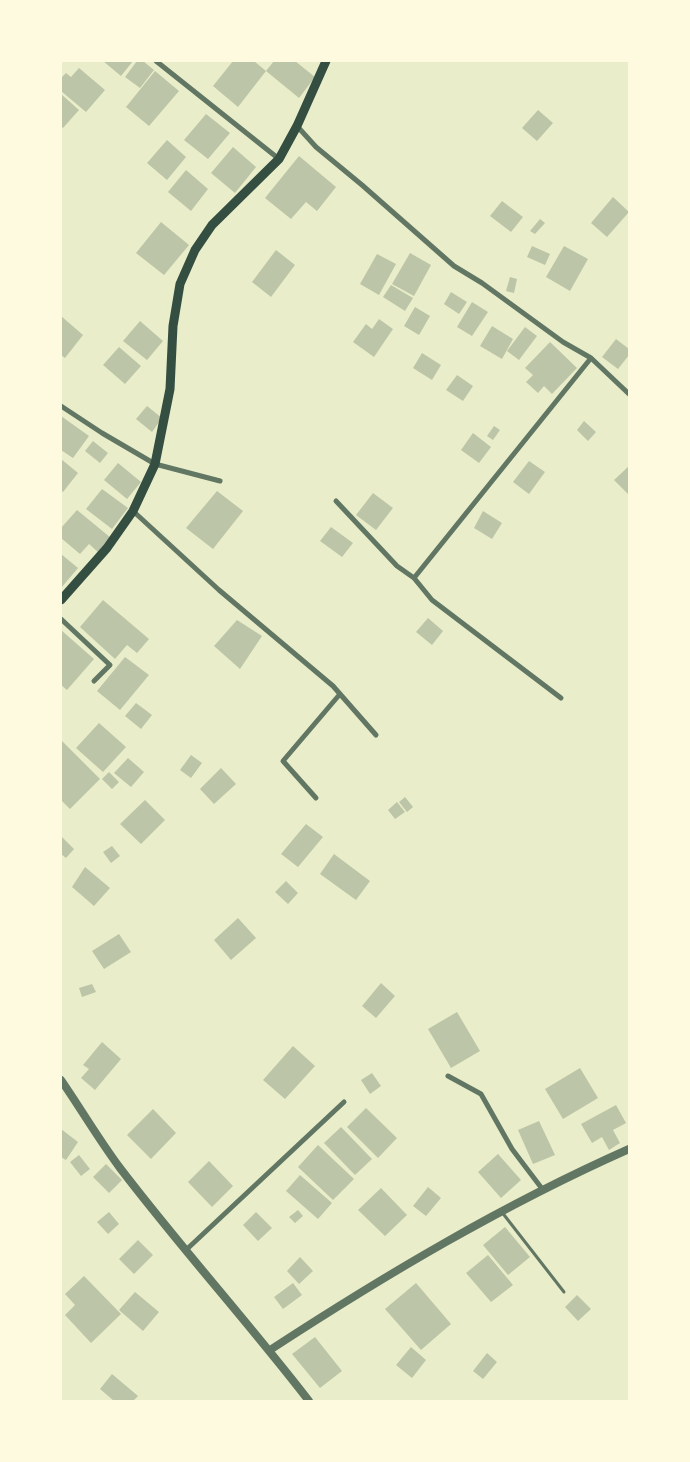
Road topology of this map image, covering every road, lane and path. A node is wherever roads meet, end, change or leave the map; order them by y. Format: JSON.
{"nodes":[{"id":1,"x":156,"y":61,"type":"edge"},
{"id":2,"x":326,"y":61,"type":"edge"},
{"id":3,"x":297,"y":126,"type":"junction"},
{"id":4,"x":279,"y":159,"type":"junction"},
{"id":5,"x":591,"y":358,"type":"junction"},
{"id":6,"x":629,"y":394,"type":"edge"},
{"id":7,"x":61,"y":406,"type":"edge"},
{"id":8,"x":156,"y":464,"type":"junction"},
{"id":9,"x":220,"y":481,"type":"dead end"},
{"id":10,"x":336,"y":501,"type":"dead end"},
{"id":11,"x":133,"y":511,"type":"junction"},
{"id":12,"x":414,"y":578,"type":"junction"},
{"id":13,"x":61,"y":600,"type":"edge"},
{"id":14,"x":61,"y":619,"type":"edge"},
{"id":15,"x":94,"y":681,"type":"dead end"},
{"id":16,"x":340,"y":694,"type":"junction"},
{"id":17,"x":561,"y":698,"type":"dead end"},
{"id":18,"x":376,"y":736,"type":"dead end"},
{"id":19,"x":316,"y":798,"type":"dead end"},
{"id":20,"x":448,"y":1076,"type":"dead end"},
{"id":21,"x":61,"y":1080,"type":"edge"},
{"id":22,"x":344,"y":1102,"type":"dead end"},
{"id":23,"x":629,"y":1149,"type":"edge"},
{"id":24,"x":543,"y":1190,"type":"junction"},
{"id":25,"x":501,"y":1211,"type":"junction"},
{"id":26,"x":186,"y":1250,"type":"junction"},
{"id":27,"x":564,"y":1292,"type":"dead end"},
{"id":28,"x":270,"y":1350,"type":"junction"},
{"id":29,"x":310,"y":1401,"type":"edge"}],
"edges":[{"from":1,"to":4,"type":"street"},
{"from":2,"to":3,"type":"main road"},
{"from":3,"to":4,"type":"main road"},
{"from":3,"to":5,"type":"street"},
{"from":4,"to":8,"type":"main road"},
{"from":5,"to":6,"type":"street"},
{"from":5,"to":12,"type":"street"},
{"from":7,"to":8,"type":"street"},
{"from":8,"to":9,"type":"street"},
{"from":8,"to":11,"type":"main road"},
{"from":10,"to":12,"type":"street"},
{"from":11,"to":13,"type":"main road"},
{"from":11,"to":16,"type":"street"},
{"from":12,"to":17,"type":"street"},
{"from":14,"to":15,"type":"street"},
{"from":16,"to":18,"type":"street"},
{"from":16,"to":19,"type":"street"},
{"from":20,"to":24,"type":"street"},
{"from":21,"to":26,"type":"street"},
{"from":22,"to":26,"type":"street"},
{"from":23,"to":24,"type":"street"},
{"from":24,"to":25,"type":"street"},
{"from":25,"to":27,"type":"lane"},
{"from":25,"to":28,"type":"street"},
{"from":26,"to":28,"type":"street"},
{"from":28,"to":29,"type":"street"}]}
